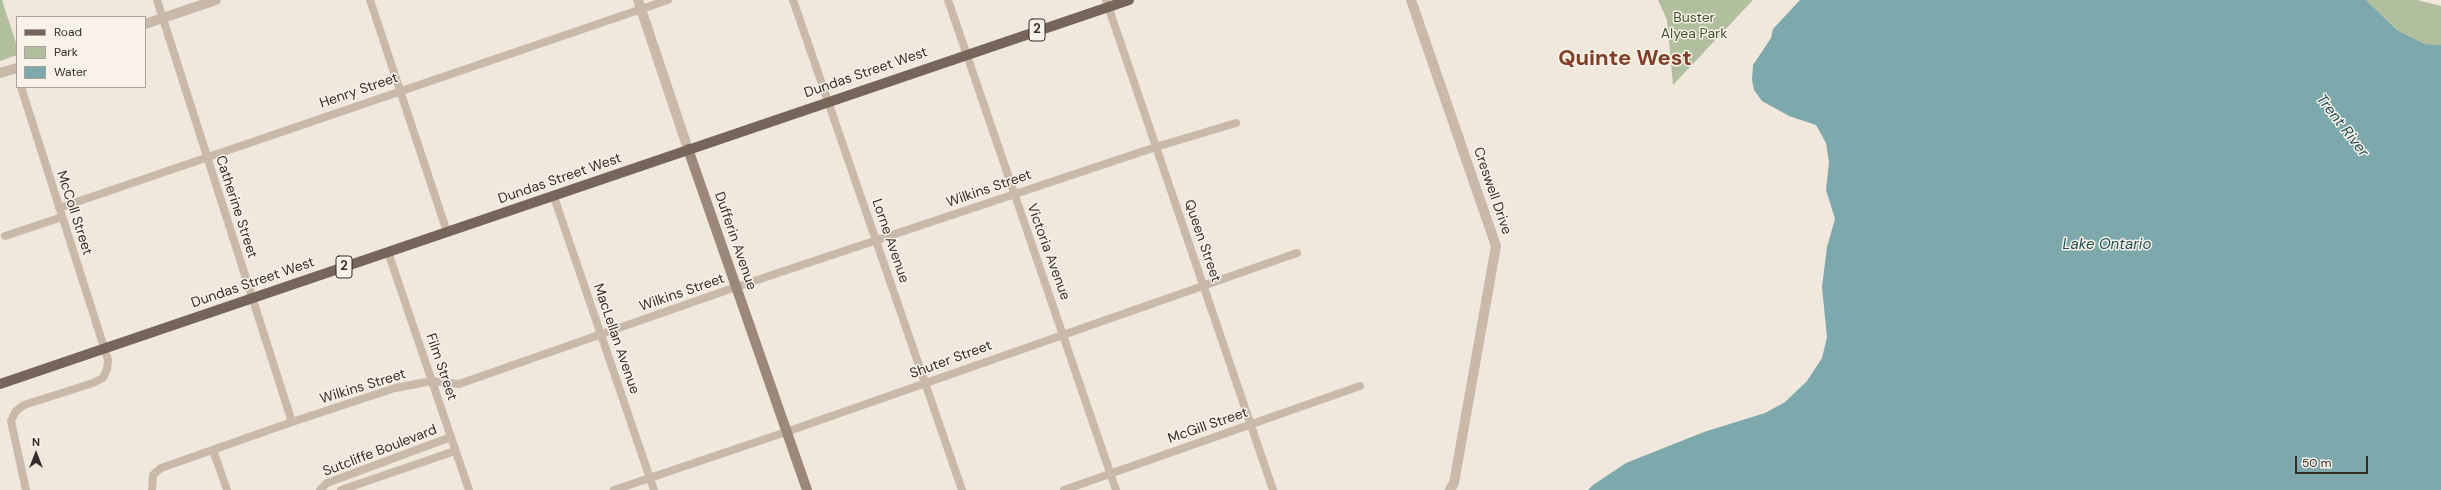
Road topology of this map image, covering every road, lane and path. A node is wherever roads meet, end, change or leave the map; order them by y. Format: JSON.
{"nodes":[{"id":1,"x":157,"y":0,"type":"edge"},
{"id":2,"x":216,"y":0,"type":"edge"},
{"id":3,"x":370,"y":0,"type":"edge"},
{"id":4,"x":668,"y":0,"type":"edge"},
{"id":5,"x":793,"y":0,"type":"edge"},
{"id":6,"x":948,"y":0,"type":"edge"},
{"id":7,"x":1129,"y":0,"type":"edge"},
{"id":8,"x":1411,"y":0,"type":"edge"},
{"id":9,"x":1108,"y":3,"type":"edge"},
{"id":10,"x":639,"y":5,"type":"edge"},
{"id":11,"x":162,"y":18,"type":"junction"},
{"id":12,"x":146,"y":24,"type":"edge"},
{"id":13,"x":966,"y":54,"type":"junction"},
{"id":14,"x":16,"y":71,"type":"edge"},
{"id":15,"x":0,"y":73,"type":"edge"},
{"id":16,"x":21,"y":88,"type":"edge"},
{"id":17,"x":400,"y":91,"type":"junction"},
{"id":18,"x":828,"y":102,"type":"junction"},
{"id":19,"x":1236,"y":123,"type":"dead end"},
{"id":20,"x":1156,"y":147,"type":"junction"},
{"id":21,"x":688,"y":149,"type":"junction"},
{"id":22,"x":207,"y":156,"type":"junction"},
{"id":23,"x":1014,"y":194,"type":"junction"},
{"id":24,"x":554,"y":197,"type":"junction"},
{"id":25,"x":59,"y":208,"type":"junction"},
{"id":26,"x":62,"y":217,"type":"junction"},
{"id":27,"x":447,"y":232,"type":"junction"},
{"id":28,"x":5,"y":236,"type":"dead end"},
{"id":29,"x":877,"y":242,"type":"junction"},
{"id":30,"x":388,"y":252,"type":"junction"},
{"id":31,"x":1297,"y":253,"type":"dead end"},
{"id":32,"x":1204,"y":286,"type":"junction"},
{"id":33,"x":736,"y":287,"type":"junction"},
{"id":34,"x":252,"y":298,"type":"junction"},
{"id":35,"x":1064,"y":333,"type":"junction"},
{"id":36,"x":600,"y":335,"type":"junction"},
{"id":37,"x":103,"y":348,"type":"junction"},
{"id":38,"x":432,"y":381,"type":"junction"},
{"id":39,"x":926,"y":383,"type":"junction"},
{"id":40,"x":0,"y":384,"type":"edge"},
{"id":41,"x":1360,"y":386,"type":"dead end"},
{"id":42,"x":292,"y":422,"type":"junction"},
{"id":43,"x":1251,"y":426,"type":"junction"},
{"id":44,"x":786,"y":432,"type":"junction"},
{"id":45,"x":451,"y":437,"type":"junction"},
{"id":46,"x":213,"y":450,"type":"junction"},
{"id":47,"x":455,"y":451,"type":"junction"},
{"id":48,"x":1110,"y":474,"type":"junction"},
{"id":49,"x":650,"y":478,"type":"junction"},
{"id":50,"x":26,"y":490,"type":"edge"},
{"id":51,"x":152,"y":490,"type":"edge"},
{"id":52,"x":227,"y":490,"type":"edge"},
{"id":53,"x":320,"y":490,"type":"edge"},
{"id":54,"x":341,"y":490,"type":"edge"},
{"id":55,"x":469,"y":490,"type":"edge"},
{"id":56,"x":614,"y":490,"type":"edge"},
{"id":57,"x":654,"y":490,"type":"edge"},
{"id":58,"x":807,"y":490,"type":"edge"},
{"id":59,"x":962,"y":490,"type":"edge"},
{"id":60,"x":1064,"y":490,"type":"edge"},
{"id":61,"x":1116,"y":490,"type":"edge"},
{"id":62,"x":1274,"y":490,"type":"edge"},
{"id":63,"x":1450,"y":490,"type":"edge"}],
"edges":[{"from":1,"to":11,"type":"street","name":"Catherine Street"},
{"from":2,"to":11,"type":"street"},
{"from":3,"to":17,"type":"street"},
{"from":4,"to":10,"type":"street","name":"Henry Street"},
{"from":5,"to":18,"type":"street","name":"Lorne Avenue"},
{"from":6,"to":13,"type":"street","name":"Victoria Avenue"},
{"from":7,"to":9,"type":"main road","name":"Dundas Street West","number":"2"},
{"from":8,"to":63,"type":"street","name":"Creswell Drive"},
{"from":9,"to":13,"type":"main road","name":"Dundas Street West","number":"2"},
{"from":9,"to":20,"type":"street","name":"Queen Street"},
{"from":10,"to":17,"type":"street","name":"Henry Street"},
{"from":10,"to":21,"type":"street","name":"Dufferin Avenue"},
{"from":11,"to":12,"type":"street"},
{"from":11,"to":22,"type":"street","name":"Catherine Street"},
{"from":13,"to":18,"type":"main road","name":"Dundas Street West","number":"2"},
{"from":13,"to":23,"type":"street","name":"Victoria Avenue"},
{"from":14,"to":15,"type":"street"},
{"from":16,"to":25,"type":"street","name":"McColl Street"},
{"from":17,"to":22,"type":"street","name":"Henry Street"},
{"from":17,"to":27,"type":"street"},
{"from":18,"to":21,"type":"main road","name":"Dundas Street West","number":"2"},
{"from":18,"to":29,"type":"street","name":"Lorne Avenue"},
{"from":19,"to":20,"type":"street","name":"Wilkins Street"},
{"from":20,"to":23,"type":"street","name":"Wilkins Street"},
{"from":20,"to":32,"type":"street","name":"Queen Street"},
{"from":21,"to":24,"type":"main road","name":"Dundas Street West","number":"2"},
{"from":21,"to":33,"type":"main road","name":"Dufferin Avenue"},
{"from":22,"to":25,"type":"street","name":"Henry Street"},
{"from":22,"to":34,"type":"street","name":"Catherine Street"},
{"from":23,"to":29,"type":"street","name":"Wilkins Street"},
{"from":23,"to":35,"type":"street","name":"Victoria Avenue"},
{"from":24,"to":27,"type":"main road","name":"Dundas Street West","number":"2"},
{"from":24,"to":36,"type":"street","name":"MacLellan Avenue"},
{"from":25,"to":26,"type":"street","name":"McColl Street"},
{"from":26,"to":28,"type":"street"},
{"from":26,"to":37,"type":"street","name":"McColl Street"},
{"from":27,"to":30,"type":"main road","name":"Dundas Street West","number":"2"},
{"from":29,"to":33,"type":"street","name":"Wilkins Street"},
{"from":29,"to":39,"type":"street","name":"Lorne Avenue"},
{"from":30,"to":34,"type":"main road","name":"Dundas Street West","number":"2"},
{"from":30,"to":38,"type":"street","name":"Film Street"},
{"from":31,"to":32,"type":"street","name":"Shuter Street"},
{"from":32,"to":35,"type":"street","name":"Shuter Street"},
{"from":32,"to":43,"type":"street","name":"Queen Street"},
{"from":33,"to":36,"type":"street","name":"Wilkins Street"},
{"from":33,"to":44,"type":"main road","name":"Dufferin Avenue"},
{"from":34,"to":37,"type":"main road","name":"Dundas Street West","number":"2"},
{"from":34,"to":42,"type":"street","name":"Catherine Street"},
{"from":35,"to":39,"type":"street","name":"Shuter Street"},
{"from":35,"to":48,"type":"street","name":"Victoria Avenue"},
{"from":36,"to":38,"type":"street","name":"Wilkins Street"},
{"from":36,"to":49,"type":"street","name":"MacLellan Avenue"},
{"from":37,"to":40,"type":"main road","name":"Dundas Street West","number":"2"},
{"from":37,"to":50,"type":"street","name":"McColl Street"},
{"from":38,"to":42,"type":"street","name":"Wilkins Street"},
{"from":38,"to":45,"type":"street","name":"Film Street"},
{"from":39,"to":44,"type":"street","name":"Shuter Street"},
{"from":39,"to":59,"type":"street","name":"Lorne Avenue"},
{"from":41,"to":43,"type":"street","name":"McGill Street"},
{"from":42,"to":46,"type":"street","name":"Wilkins Street"},
{"from":43,"to":48,"type":"street","name":"McGill Street"},
{"from":43,"to":62,"type":"street","name":"Queen Street"},
{"from":44,"to":49,"type":"street","name":"Shuter Street"},
{"from":44,"to":58,"type":"main road","name":"Dufferin Avenue"},
{"from":45,"to":47,"type":"street","name":"Film Street"},
{"from":45,"to":53,"type":"street","name":"Sutcliffe Boulevard"},
{"from":46,"to":51,"type":"street","name":"Wilkins Street"},
{"from":46,"to":52,"type":"street"},
{"from":47,"to":54,"type":"street","name":"Sutcliffe Boulevard"},
{"from":47,"to":55,"type":"street","name":"Film Street"},
{"from":48,"to":60,"type":"street","name":"McGill Street"},
{"from":48,"to":61,"type":"street","name":"Victoria Avenue"},
{"from":49,"to":56,"type":"street","name":"Shuter Street"},
{"from":49,"to":57,"type":"street","name":"MacLellan Avenue"}]}
